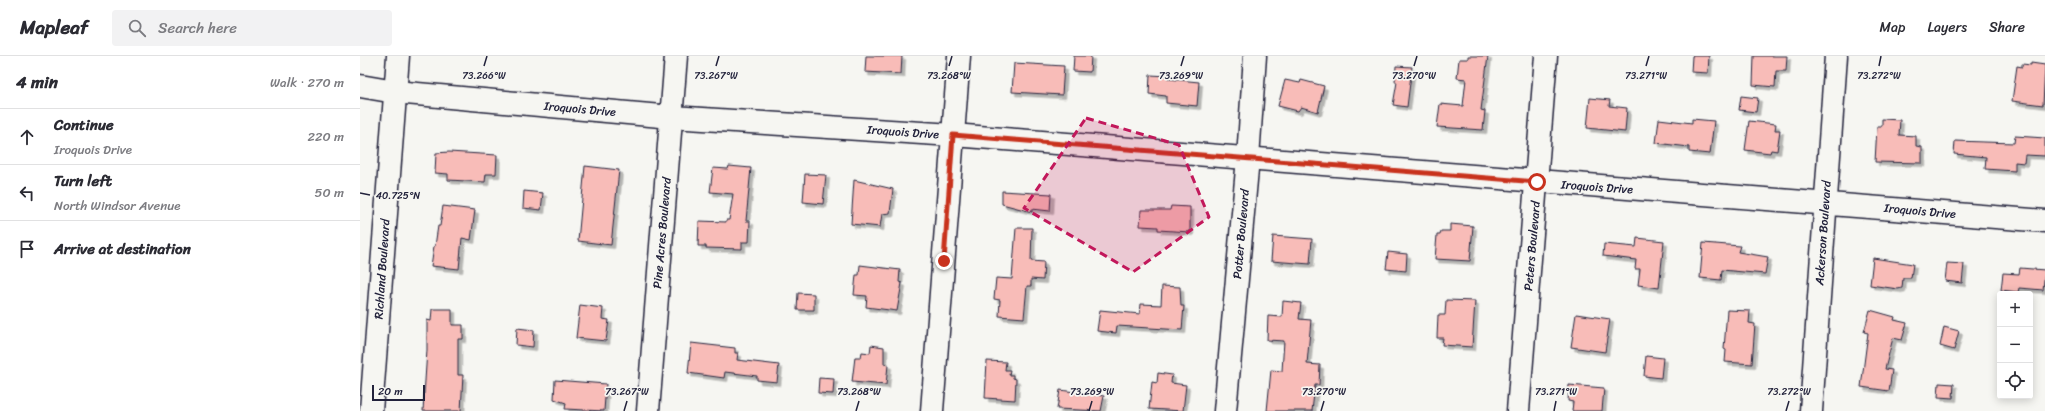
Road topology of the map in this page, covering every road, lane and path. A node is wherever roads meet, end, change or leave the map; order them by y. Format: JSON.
{"nodes":[{"id":1,"x":398,"y":56,"type":"edge"},
{"id":2,"x":676,"y":56,"type":"edge"},
{"id":3,"x":959,"y":56,"type":"edge"},
{"id":4,"x":1255,"y":56,"type":"edge"},
{"id":5,"x":1546,"y":56,"type":"edge"},
{"id":6,"x":1836,"y":56,"type":"edge"},
{"id":7,"x":360,"y":86,"type":"edge"},
{"id":8,"x":395,"y":92,"type":"junction"},
{"id":9,"x":672,"y":117,"type":"junction"},
{"id":10,"x":953,"y":135,"type":"junction"},
{"id":11,"x":1248,"y":158,"type":"junction"},
{"id":12,"x":1537,"y":182,"type":"junction"},
{"id":13,"x":1825,"y":203,"type":"junction"},
{"id":14,"x":2045,"y":221,"type":"edge"},
{"id":15,"x":371,"y":411,"type":"edge"},
{"id":16,"x":648,"y":411,"type":"edge"},
{"id":17,"x":932,"y":411,"type":"edge"},
{"id":18,"x":1225,"y":411,"type":"edge"},
{"id":19,"x":1518,"y":411,"type":"edge"},
{"id":20,"x":1811,"y":411,"type":"edge"}],
"edges":[{"from":1,"to":8,"type":"street","name":"Richland Boulevard"},
{"from":2,"to":9,"type":"street","name":"Pine Acres Boulevard"},
{"from":3,"to":10,"type":"street"},
{"from":4,"to":11,"type":"street","name":"Potter Boulevard"},
{"from":5,"to":12,"type":"street","name":"Peters Boulevard"},
{"from":6,"to":13,"type":"street","name":"Ackerson Boulevard"},
{"from":7,"to":8,"type":"street","name":"Iroquois Drive"},
{"from":8,"to":9,"type":"street","name":"Iroquois Drive"},
{"from":8,"to":15,"type":"street","name":"Richland Boulevard"},
{"from":9,"to":10,"type":"street","name":"Iroquois Drive"},
{"from":9,"to":16,"type":"street","name":"Pine Acres Boulevard"},
{"from":10,"to":11,"type":"street","name":"Iroquois Drive"},
{"from":10,"to":17,"type":"street"},
{"from":11,"to":12,"type":"street","name":"Iroquois Drive"},
{"from":11,"to":18,"type":"street","name":"Potter Boulevard"},
{"from":12,"to":13,"type":"street","name":"Iroquois Drive"},
{"from":12,"to":19,"type":"street","name":"Peters Boulevard"},
{"from":13,"to":14,"type":"street","name":"Iroquois Drive"},
{"from":13,"to":20,"type":"street","name":"Ackerson Boulevard"}]}
